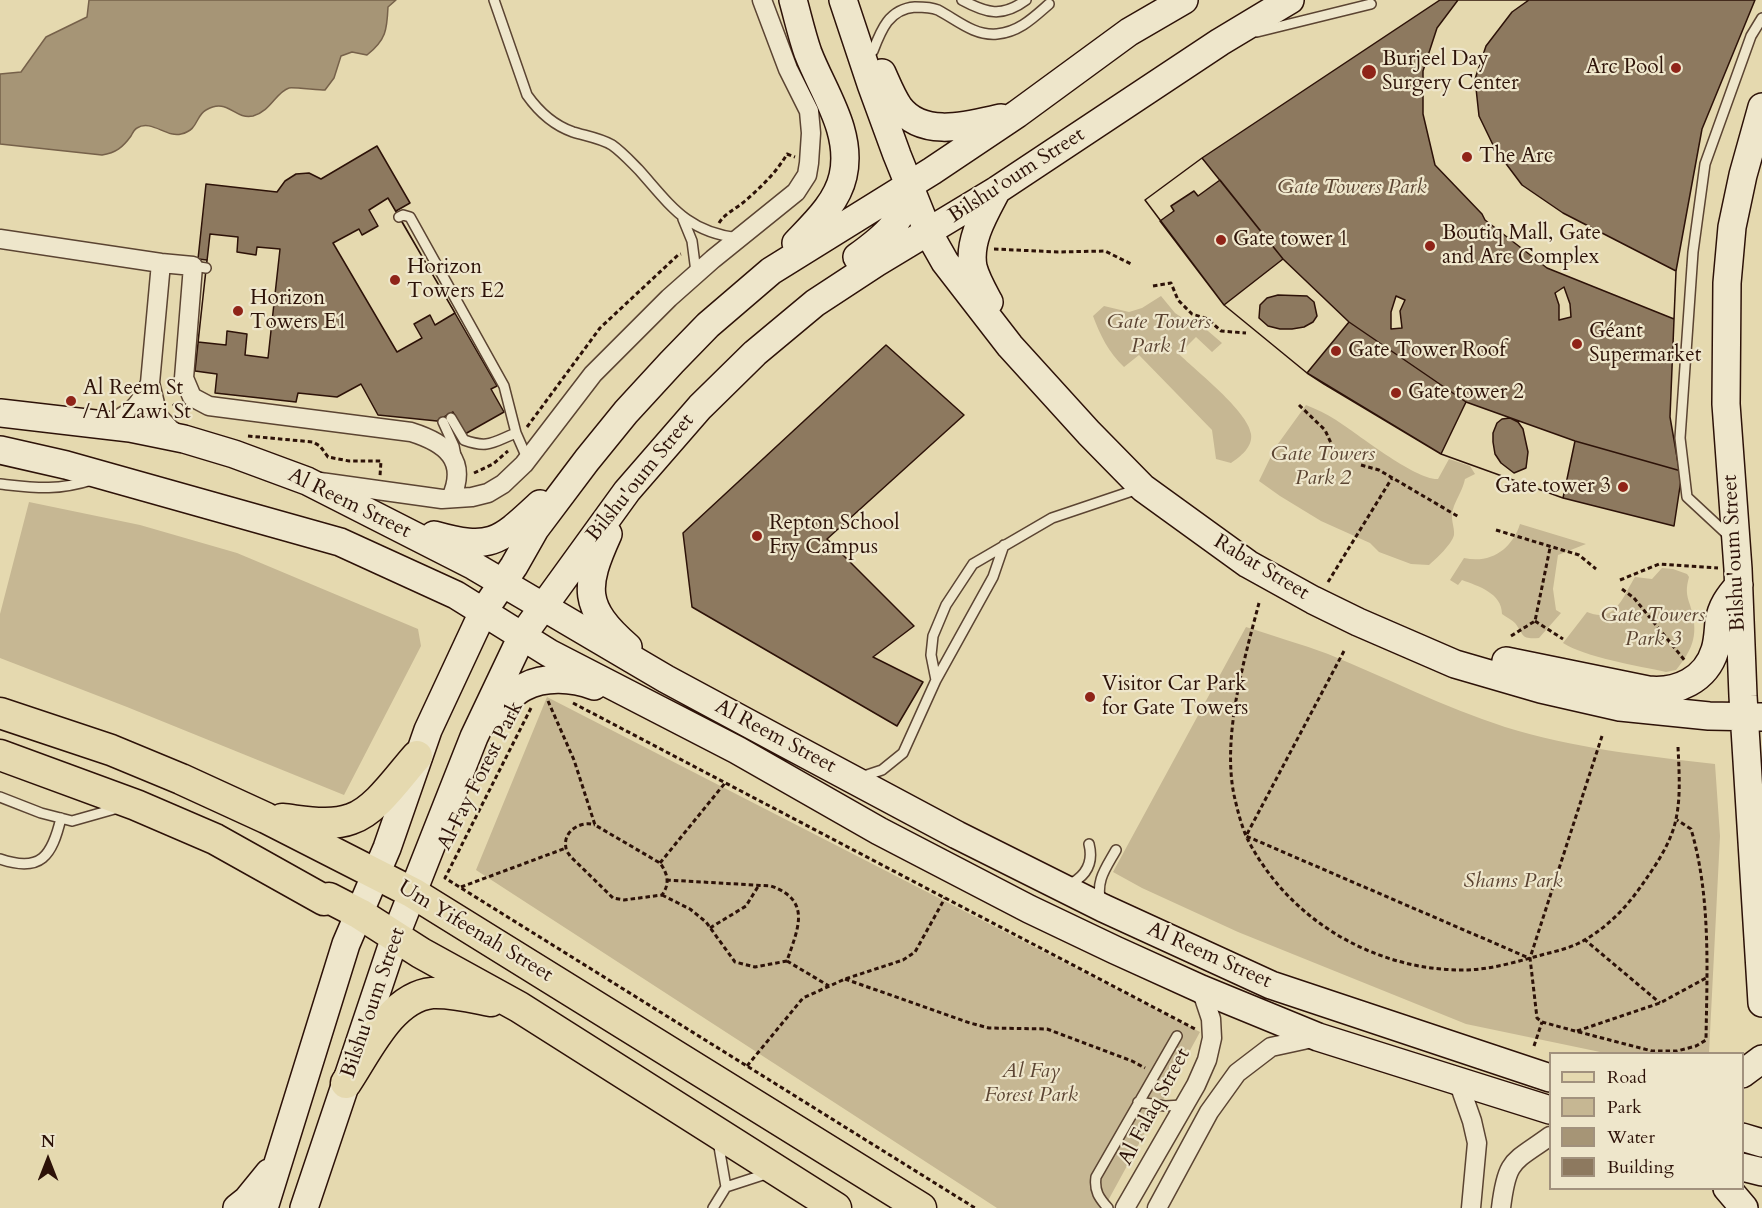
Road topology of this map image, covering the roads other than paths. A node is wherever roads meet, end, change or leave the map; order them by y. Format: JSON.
{"nodes":[{"id":1,"x":494,"y":0,"type":"edge"},
{"id":2,"x":762,"y":0,"type":"edge"},
{"id":3,"x":786,"y":0,"type":"edge"},
{"id":4,"x":793,"y":0,"type":"edge"},
{"id":5,"x":843,"y":0,"type":"edge"},
{"id":6,"x":852,"y":0,"type":"edge"},
{"id":7,"x":962,"y":0,"type":"edge"},
{"id":8,"x":1026,"y":0,"type":"edge"},
{"id":9,"x":1290,"y":0,"type":"edge"},
{"id":10,"x":1182,"y":1,"type":"edge"},
{"id":11,"x":1049,"y":4,"type":"dead end"},
{"id":12,"x":1371,"y":4,"type":"dead end"},
{"id":13,"x":1762,"y":18,"type":"edge"},
{"id":14,"x":1220,"y":42,"type":"junction"},
{"id":15,"x":873,"y":51,"type":"junction"},
{"id":16,"x":788,"y":69,"type":"junction"},
{"id":17,"x":1762,"y":107,"type":"edge"},
{"id":18,"x":1017,"y":114,"type":"junction"},
{"id":19,"x":910,"y":183,"type":"junction"},
{"id":20,"x":998,"y":190,"type":"junction"},
{"id":21,"x":399,"y":217,"type":"dead end"},
{"id":22,"x":682,"y":217,"type":"junction"},
{"id":23,"x":928,"y":232,"type":"junction"},
{"id":24,"x":740,"y":238,"type":"junction"},
{"id":25,"x":0,"y":239,"type":"edge"},
{"id":26,"x":161,"y":263,"type":"junction"},
{"id":27,"x":771,"y":271,"type":"junction"},
{"id":28,"x":696,"y":274,"type":"junction"},
{"id":29,"x":1010,"y":346,"type":"junction"},
{"id":30,"x":150,"y":383,"type":"junction"},
{"id":31,"x":700,"y":407,"type":"junction"},
{"id":32,"x":0,"y":413,"type":"edge"},
{"id":33,"x":104,"y":425,"type":"junction"},
{"id":34,"x":189,"y":430,"type":"junction"},
{"id":35,"x":518,"y":436,"type":"junction"},
{"id":36,"x":0,"y":450,"type":"edge"},
{"id":37,"x":527,"y":458,"type":"junction"},
{"id":38,"x":587,"y":460,"type":"junction"},
{"id":39,"x":458,"y":472,"type":"junction"},
{"id":40,"x":105,"y":476,"type":"junction"},
{"id":41,"x":308,"y":481,"type":"junction"},
{"id":42,"x":0,"y":484,"type":"edge"},
{"id":43,"x":1143,"y":488,"type":"junction"},
{"id":44,"x":627,"y":491,"type":"junction"},
{"id":45,"x":451,"y":498,"type":"junction"},
{"id":46,"x":383,"y":520,"type":"junction"},
{"id":47,"x":1736,"y":542,"type":"junction"},
{"id":48,"x":1004,"y":545,"type":"junction"},
{"id":49,"x":1738,"y":577,"type":"junction"},
{"id":50,"x":503,"y":583,"type":"junction"},
{"id":51,"x":541,"y":607,"type":"junction"},
{"id":52,"x":483,"y":612,"type":"junction"},
{"id":53,"x":522,"y":636,"type":"junction"},
{"id":54,"x":1455,"y":664,"type":"junction"},
{"id":55,"x":666,"y":679,"type":"junction"},
{"id":56,"x":936,"y":680,"type":"junction"},
{"id":57,"x":651,"y":707,"type":"junction"},
{"id":58,"x":0,"y":712,"type":"edge"},
{"id":59,"x":1756,"y":721,"type":"edge"},
{"id":60,"x":474,"y":737,"type":"junction"},
{"id":61,"x":0,"y":755,"type":"edge"},
{"id":62,"x":417,"y":756,"type":"junction"},
{"id":63,"x":850,"y":778,"type":"junction"},
{"id":64,"x":0,"y":797,"type":"edge"},
{"id":65,"x":136,"y":805,"type":"junction"},
{"id":66,"x":61,"y":818,"type":"junction"},
{"id":67,"x":266,"y":818,"type":"junction"},
{"id":68,"x":1089,"y":844,"type":"dead end"},
{"id":69,"x":1116,"y":850,"type":"dead end"},
{"id":70,"x":0,"y":859,"type":"edge"},
{"id":71,"x":377,"y":873,"type":"junction"},
{"id":72,"x":1060,"y":886,"type":"junction"},
{"id":73,"x":413,"y":893,"type":"junction"},
{"id":74,"x":1103,"y":908,"type":"junction"},
{"id":75,"x":360,"y":914,"type":"junction"},
{"id":76,"x":395,"y":938,"type":"junction"},
{"id":77,"x":1201,"y":989,"type":"junction"},
{"id":78,"x":1762,"y":1002,"type":"edge"},
{"id":79,"x":519,"y":1007,"type":"junction"},
{"id":80,"x":1176,"y":1036,"type":"dead end"},
{"id":81,"x":1318,"y":1037,"type":"junction"},
{"id":82,"x":1762,"y":1059,"type":"edge"},
{"id":83,"x":1744,"y":1073,"type":"edge"},
{"id":84,"x":1549,"y":1077,"type":"edge"},
{"id":85,"x":1458,"y":1081,"type":"junction"},
{"id":86,"x":346,"y":1083,"type":"junction"},
{"id":87,"x":1196,"y":1085,"type":"junction"},
{"id":88,"x":1218,"y":1098,"type":"junction"},
{"id":89,"x":1138,"y":1102,"type":"junction"},
{"id":90,"x":1185,"y":1105,"type":"junction"},
{"id":91,"x":1549,"y":1109,"type":"edge"},
{"id":92,"x":716,"y":1132,"type":"junction"},
{"id":93,"x":1549,"y":1137,"type":"edge"},
{"id":94,"x":1744,"y":1137,"type":"edge"},
{"id":95,"x":1762,"y":1143,"type":"edge"},
{"id":96,"x":278,"y":1164,"type":"junction"},
{"id":97,"x":1744,"y":1167,"type":"edge"},
{"id":98,"x":776,"y":1171,"type":"junction"},
{"id":99,"x":1762,"y":1172,"type":"edge"},
{"id":100,"x":726,"y":1187,"type":"junction"},
{"id":101,"x":1729,"y":1190,"type":"edge"},
{"id":102,"x":311,"y":1200,"type":"edge"},
{"id":103,"x":1472,"y":1203,"type":"edge"},
{"id":104,"x":1501,"y":1206,"type":"edge"},
{"id":105,"x":237,"y":1208,"type":"edge"},
{"id":106,"x":264,"y":1208,"type":"edge"},
{"id":107,"x":713,"y":1208,"type":"edge"},
{"id":108,"x":836,"y":1208,"type":"edge"},
{"id":109,"x":921,"y":1208,"type":"edge"},
{"id":110,"x":1108,"y":1208,"type":"edge"},
{"id":111,"x":1125,"y":1208,"type":"edge"},
{"id":112,"x":1157,"y":1208,"type":"edge"},
{"id":113,"x":1744,"y":1208,"type":"edge"}],
"edges":[{"from":1,"to":22,"type":"lane"},
{"from":2,"to":16,"type":"street"},
{"from":3,"to":16,"type":"street"},
{"from":4,"to":27,"type":"main road"},
{"from":5,"to":19,"type":"main road","name":"Rabat Street"},
{"from":6,"to":15,"type":"main road"},
{"from":7,"to":8,"type":"lane"},
{"from":9,"to":14,"type":"main road","name":"Bilshu'oum Street"},
{"from":10,"to":18,"type":"main road","name":"Bilshu'oum Street"},
{"from":11,"to":15,"type":"lane"},
{"from":12,"to":14,"type":"lane"},
{"from":13,"to":47,"type":"lane"},
{"from":14,"to":20,"type":"main road","name":"Bilshu'oum Street"},
{"from":15,"to":18,"type":"main road"},
{"from":16,"to":24,"type":"street"},
{"from":17,"to":47,"type":"main road","name":"Bilshu'oum Street"},
{"from":18,"to":19,"type":"main road","name":"Bilshu'oum Street"},
{"from":19,"to":23,"type":"main road","name":"Rabat Street"},
{"from":19,"to":27,"type":"main road","name":"Bilshu'oum Street"},
{"from":19,"to":31,"type":"main road"},
{"from":20,"to":23,"type":"main road","name":"Bilshu'oum Street"},
{"from":20,"to":29,"type":"main road"},
{"from":21,"to":35,"type":"lane"},
{"from":22,"to":24,"type":"lane"},
{"from":22,"to":28,"type":"lane"},
{"from":23,"to":29,"type":"main road","name":"Rabat Street"},
{"from":23,"to":31,"type":"main road","name":"Bilshu'oum Street"},
{"from":24,"to":28,"type":"street"},
{"from":25,"to":26,"type":"street"},
{"from":26,"to":30,"type":"street"},
{"from":26,"to":39,"type":"street"},
{"from":27,"to":38,"type":"main road","name":"Bilshu'oum Street"},
{"from":28,"to":37,"type":"street"},
{"from":29,"to":43,"type":"main road","name":"Rabat Street"},
{"from":30,"to":33,"type":"street"},
{"from":30,"to":34,"type":"street"},
{"from":31,"to":44,"type":"main road","name":"Bilshu'oum Street"},
{"from":32,"to":33,"type":"main road","name":"Al Reem Street"},
{"from":33,"to":34,"type":"main road","name":"Al Reem Street"},
{"from":34,"to":41,"type":"main road","name":"Al Reem Street"},
{"from":35,"to":37,"type":"lane"},
{"from":35,"to":39,"type":"lane"},
{"from":36,"to":40,"type":"main road","name":"Al Reem Street"},
{"from":37,"to":45,"type":"street"},
{"from":38,"to":46,"type":"main road"},
{"from":38,"to":50,"type":"main road","name":"Bilshu'oum Street"},
{"from":39,"to":45,"type":"street"},
{"from":40,"to":42,"type":"lane"},
{"from":40,"to":52,"type":"main road","name":"Al Reem Street"},
{"from":41,"to":45,"type":"street"},
{"from":41,"to":46,"type":"main road","name":"Al Reem Street"},
{"from":43,"to":48,"type":"lane"},
{"from":43,"to":54,"type":"main road","name":"Rabat Street"},
{"from":44,"to":51,"type":"main road","name":"Bilshu'oum Street"},
{"from":44,"to":55,"type":"main road"},
{"from":46,"to":50,"type":"main road","name":"Al Reem Street"},
{"from":47,"to":49,"type":"main road","name":"Bilshu'oum Street"},
{"from":48,"to":56,"type":"lane"},
{"from":48,"to":56,"type":"lane"},
{"from":49,"to":54,"type":"main road"},
{"from":49,"to":59,"type":"main road","name":"Bilshu'oum Street"},
{"from":50,"to":51,"type":"main road","name":"Al Reem Street"},
{"from":50,"to":52,"type":"main road","name":"Bilshu'oum Street"},
{"from":51,"to":53,"type":"main road","name":"Bilshu'oum Street"},
{"from":51,"to":55,"type":"main road","name":"Al Reem Street"},
{"from":52,"to":53,"type":"main road","name":"Al Reem Street"},
{"from":52,"to":62,"type":"main road","name":"Bilshu'oum Street"},
{"from":53,"to":57,"type":"main road","name":"Al Reem Street"},
{"from":53,"to":60,"type":"main road","name":"Bilshu'oum Street"},
{"from":54,"to":59,"type":"main road","name":"Rabat Street"},
{"from":55,"to":63,"type":"main road","name":"Al Reem Street"},
{"from":56,"to":63,"type":"lane"},
{"from":57,"to":60,"type":"main road"},
{"from":57,"to":77,"type":"main road","name":"Al Reem Street"},
{"from":58,"to":67,"type":"main road","name":"Um Yifeenah Street"},
{"from":59,"to":78,"type":"main road","name":"Bilshu'oum Street"},
{"from":60,"to":73,"type":"main road","name":"Bilshu'oum Street"},
{"from":61,"to":65,"type":"main road","name":"Um Yifeenah Street"},
{"from":62,"to":67,"type":"main road"},
{"from":62,"to":71,"type":"main road","name":"Bilshu'oum Street"},
{"from":63,"to":72,"type":"main road","name":"Al Reem Street"},
{"from":64,"to":66,"type":"lane"},
{"from":65,"to":66,"type":"lane"},
{"from":65,"to":75,"type":"main road","name":"Um Yifeenah Street"},
{"from":66,"to":70,"type":"lane"},
{"from":67,"to":71,"type":"main road","name":"Um Yifeenah Street"},
{"from":68,"to":72,"type":"lane"},
{"from":69,"to":74,"type":"lane"},
{"from":71,"to":73,"type":"main road","name":"Um Yifeenah Street"},
{"from":71,"to":75,"type":"main road","name":"Bilshu'oum Street"},
{"from":72,"to":74,"type":"main road","name":"Al Reem Street"},
{"from":73,"to":76,"type":"main road","name":"Bilshu'oum Street"},
{"from":73,"to":109,"type":"main road","name":"Um Yifeenah Street"},
{"from":74,"to":84,"type":"main road","name":"Al Reem Street"},
{"from":75,"to":76,"type":"main road","name":"Um Yifeenah Street"},
{"from":75,"to":96,"type":"main road","name":"Bilshu'oum Street"},
{"from":76,"to":79,"type":"main road","name":"Um Yifeenah Street"},
{"from":76,"to":86,"type":"main road","name":"Bilshu'oum Street"},
{"from":77,"to":81,"type":"main road","name":"Al Reem Street"},
{"from":77,"to":87,"type":"street","name":"Al Falaq Street"},
{"from":79,"to":86,"type":"main road"},
{"from":79,"to":92,"type":"main road","name":"Um Yifeenah Street"},
{"from":80,"to":89,"type":"lane"},
{"from":81,"to":85,"type":"main road","name":"Al Reem Street"},
{"from":81,"to":88,"type":"street"},
{"from":82,"to":83,"type":"main road"},
{"from":85,"to":91,"type":"main road","name":"Al Reem Street"},
{"from":85,"to":103,"type":"street"},
{"from":86,"to":102,"type":"main road","name":"Bilshu'oum Street"},
{"from":87,"to":88,"type":"street"},
{"from":87,"to":90,"type":"street","name":"Al Falaq Street"},
{"from":88,"to":112,"type":"street"},
{"from":89,"to":90,"type":"lane"},
{"from":89,"to":110,"type":"lane"},
{"from":90,"to":111,"type":"street","name":"Al Falaq Street"},
{"from":92,"to":98,"type":"main road","name":"Um Yifeenah Street"},
{"from":92,"to":100,"type":"lane"},
{"from":93,"to":104,"type":"street"},
{"from":94,"to":95,"type":"main road"},
{"from":96,"to":105,"type":"main road"},
{"from":96,"to":106,"type":"main road","name":"Bilshu'oum Street"},
{"from":97,"to":99,"type":"main road"},
{"from":98,"to":100,"type":"lane"},
{"from":98,"to":108,"type":"main road","name":"Um Yifeenah Street"},
{"from":100,"to":107,"type":"lane"},
{"from":101,"to":113,"type":"main road"},
{"from":103,"to":104,"type":"street"}]}
